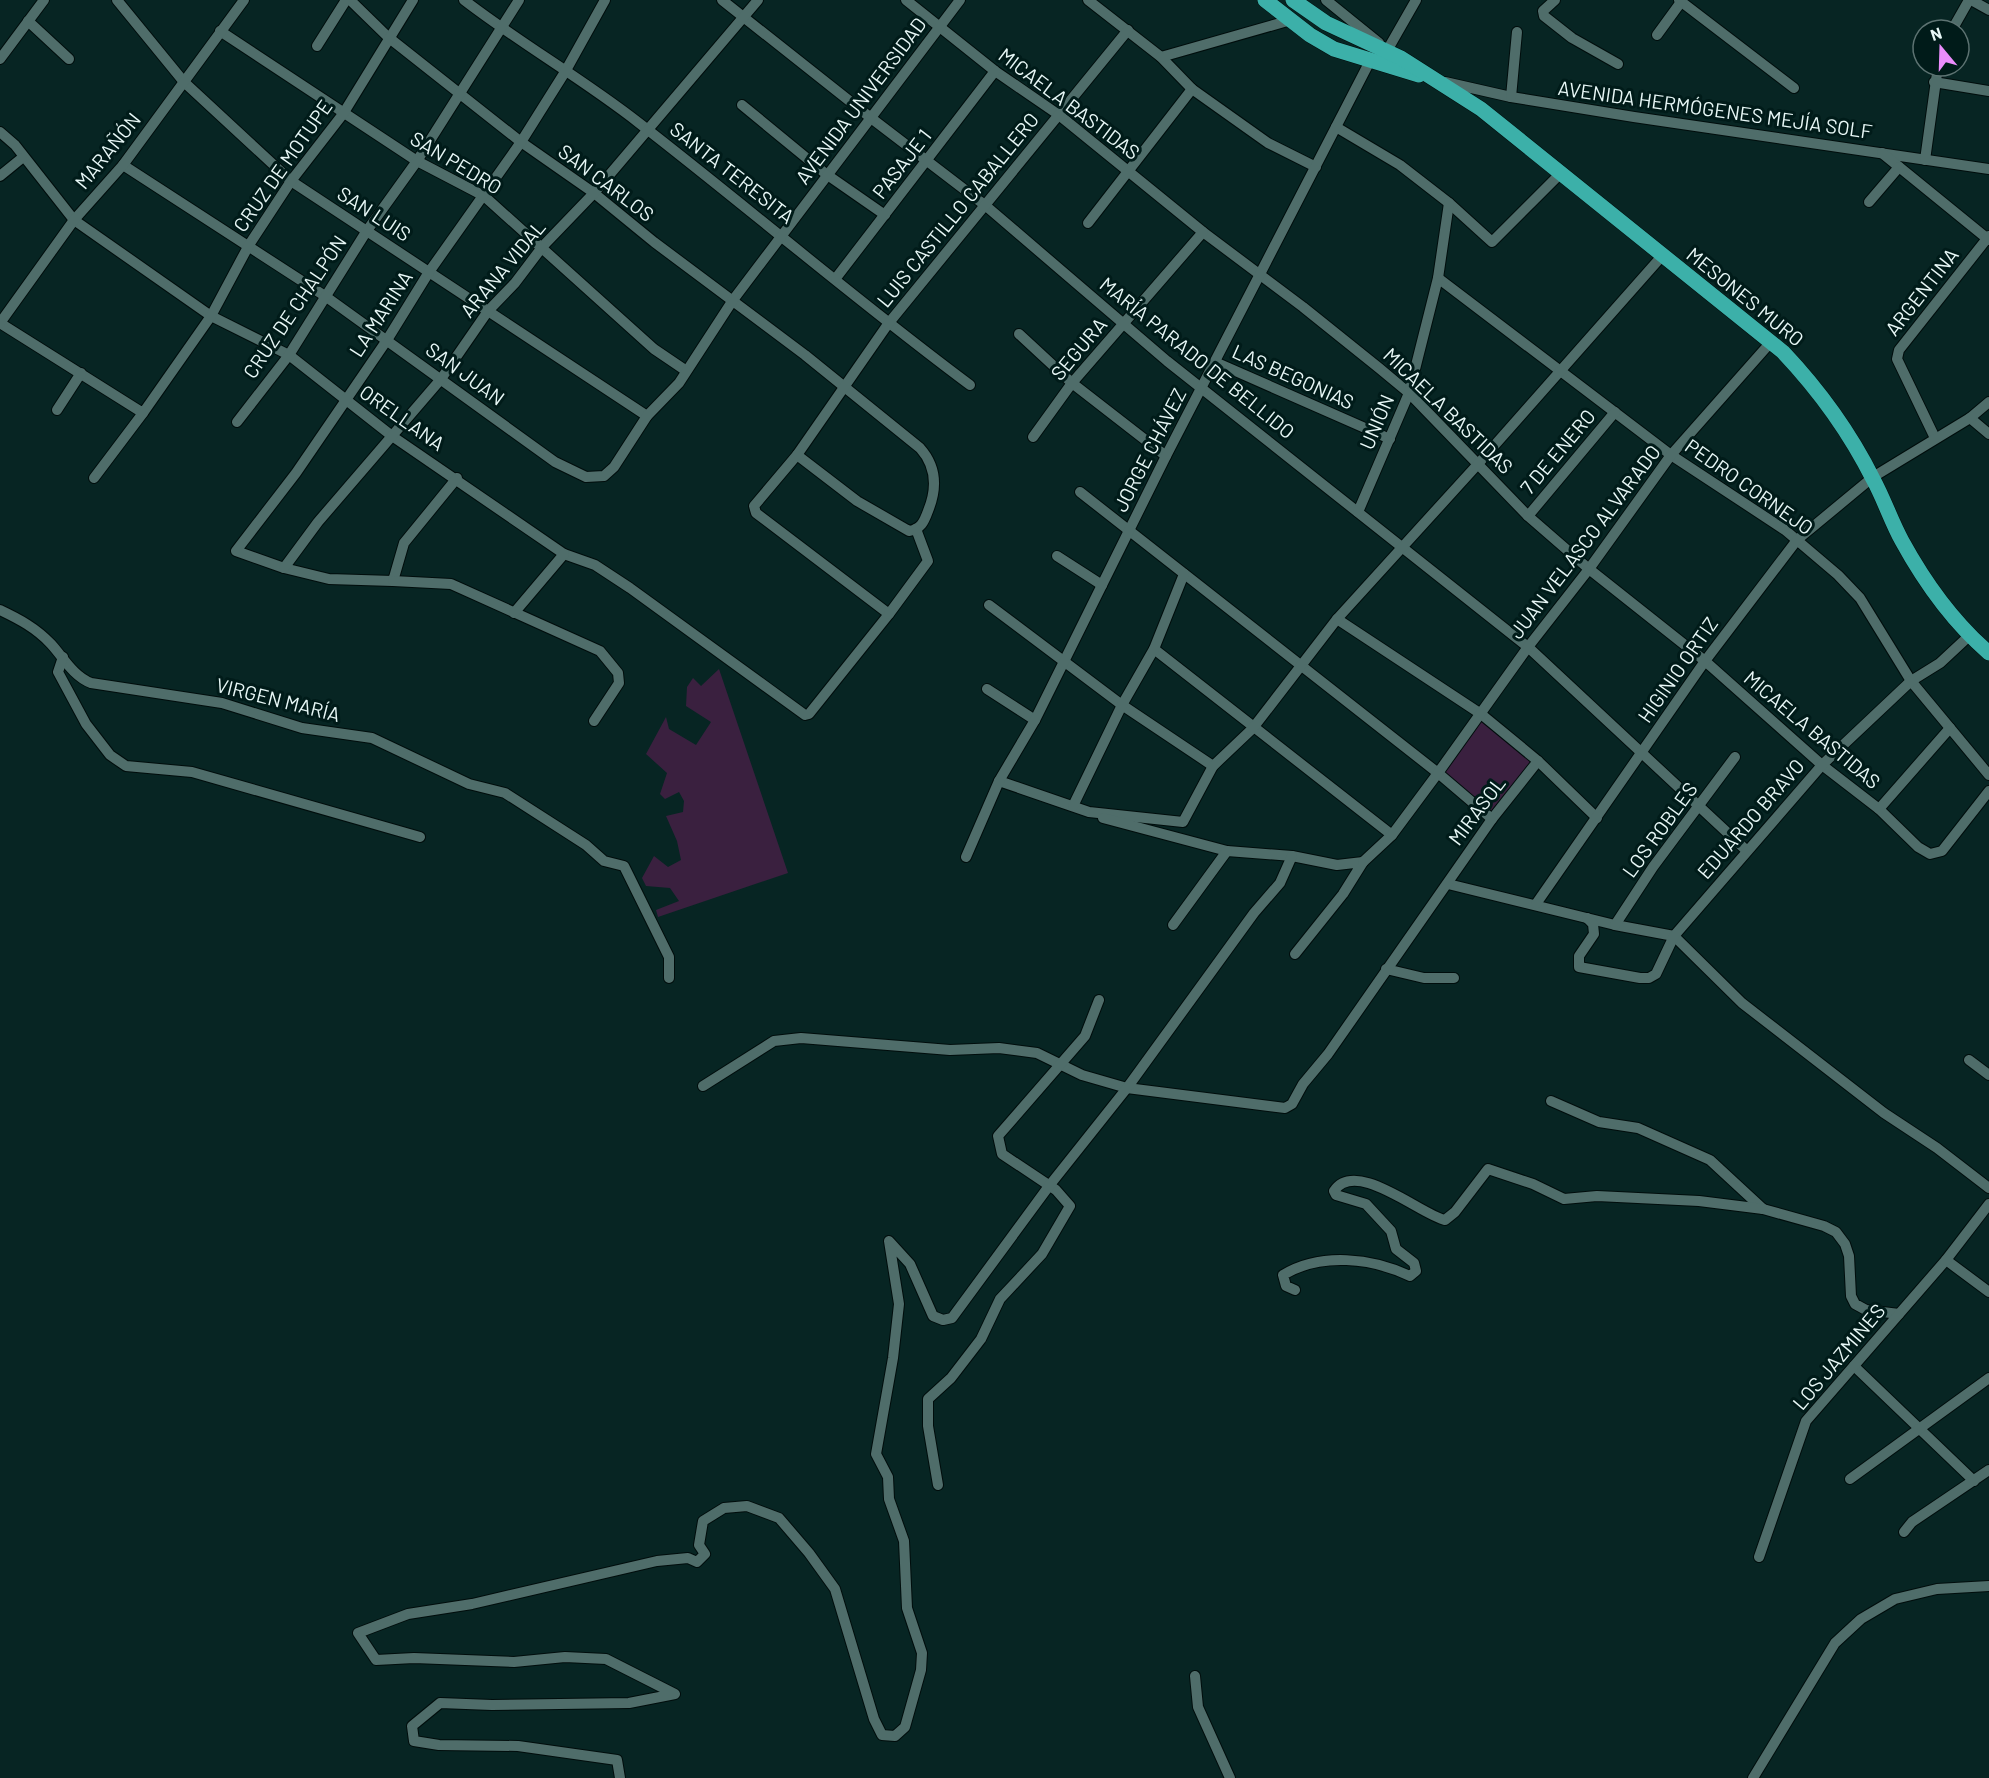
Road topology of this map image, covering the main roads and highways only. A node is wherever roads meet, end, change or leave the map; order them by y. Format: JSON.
{"nodes":[{"id":1,"x":1266,"y":0,"type":"edge"},
{"id":2,"x":1293,"y":0,"type":"edge"},
{"id":3,"x":1437,"y":79,"type":"junction"},
{"id":4,"x":1989,"y":653,"type":"edge"}],
"edges":[{"from":1,"to":3,"type":"highway"},
{"from":2,"to":3,"type":"highway","name":"MESONES MURO"},
{"from":3,"to":4,"type":"highway","name":"MESONES MURO"}]}
